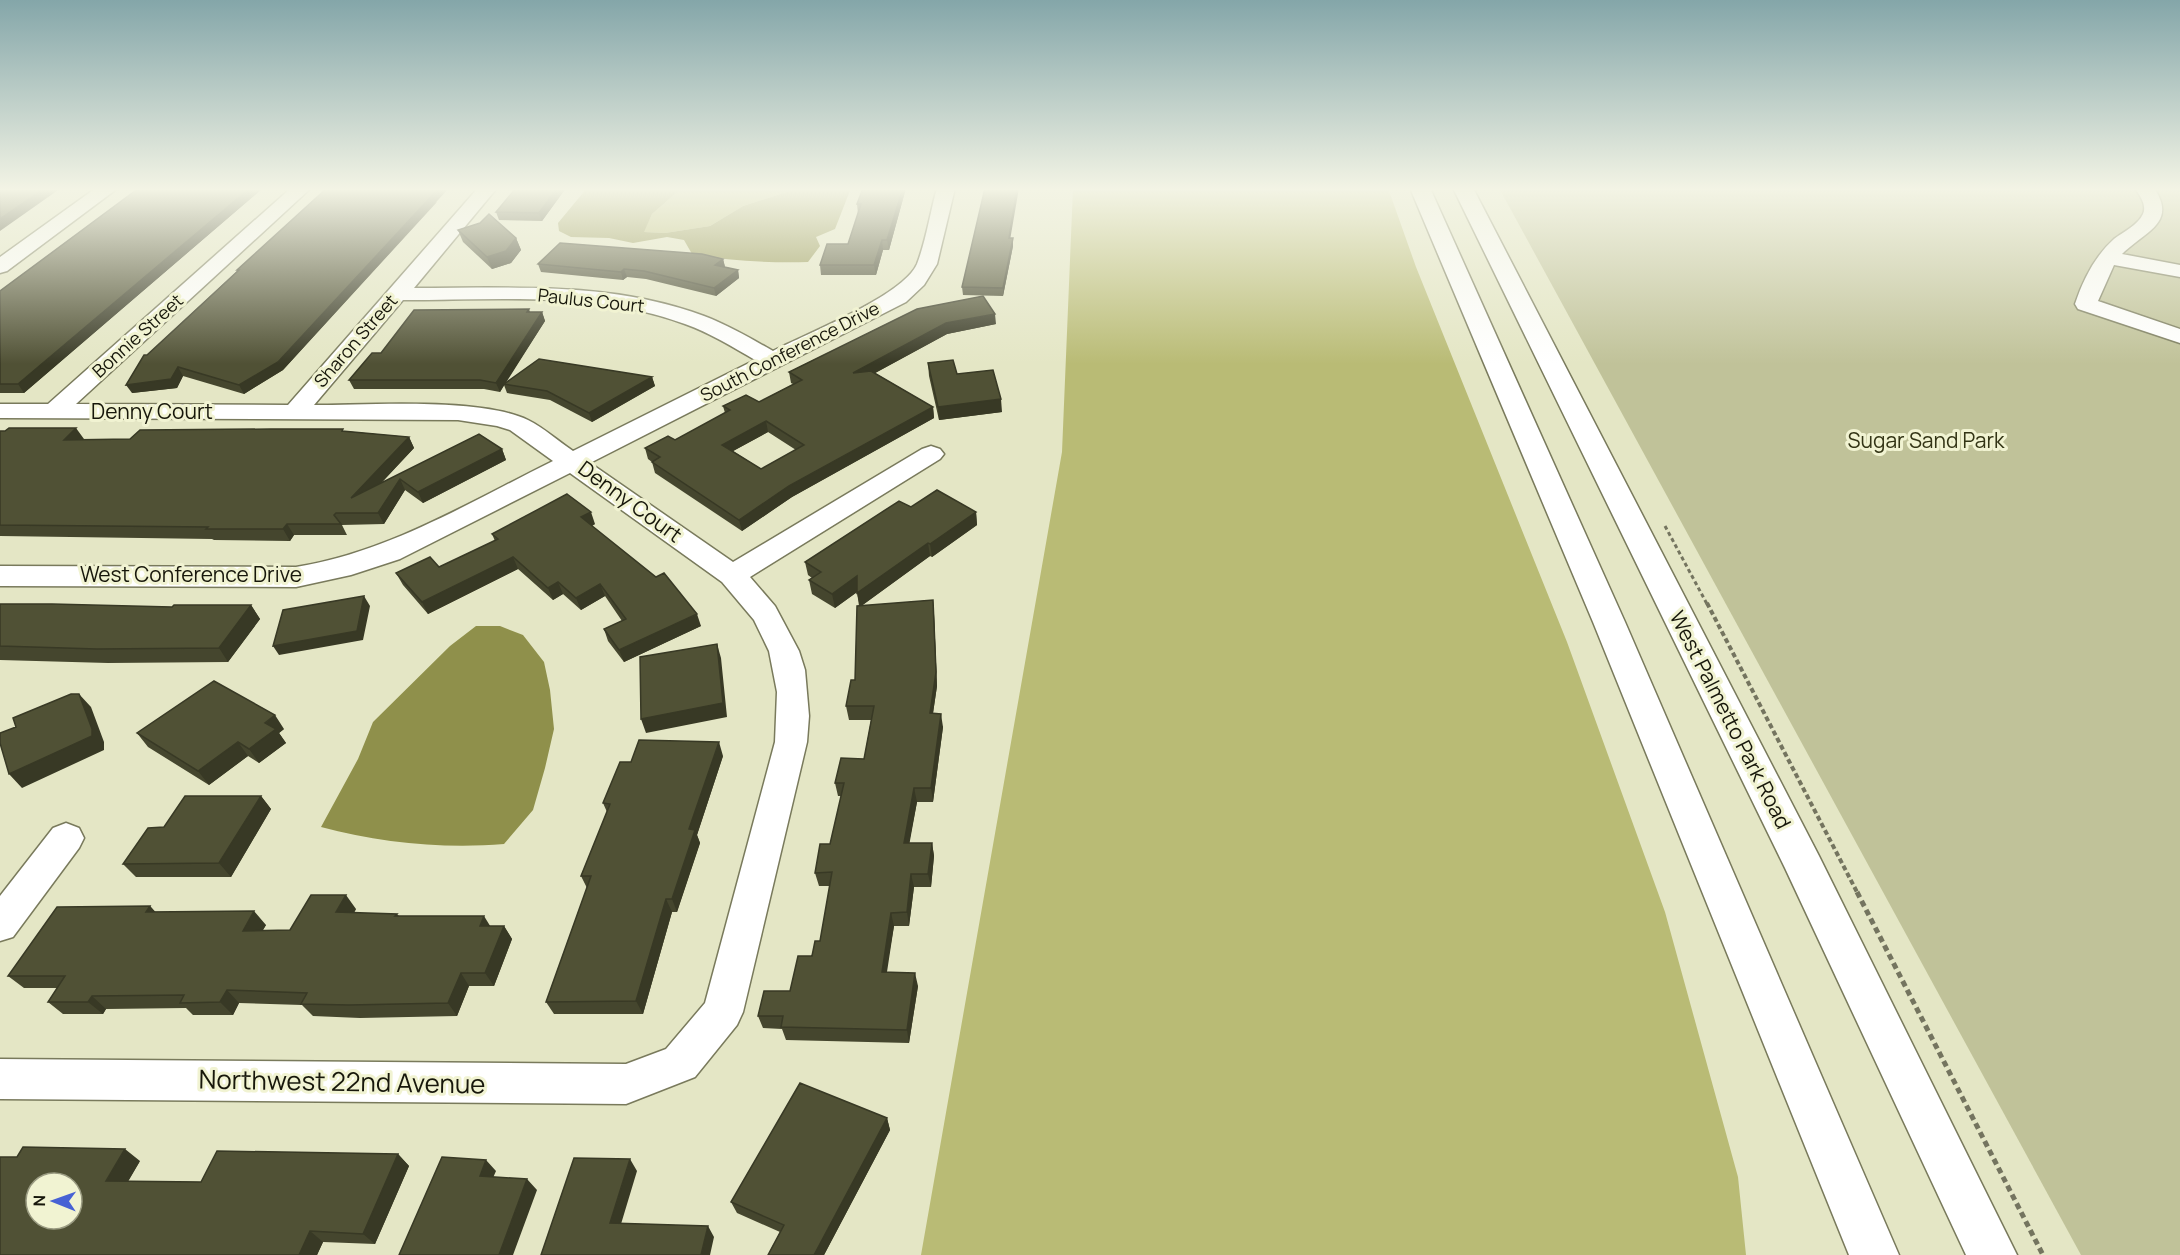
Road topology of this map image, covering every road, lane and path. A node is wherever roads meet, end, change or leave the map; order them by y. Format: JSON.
{"nodes":[{"id":1,"x":28,"y":247,"type":"edge"},
{"id":2,"x":237,"y":247,"type":"edge"},
{"id":3,"x":438,"y":247,"type":"edge"},
{"id":4,"x":931,"y":247,"type":"edge"},
{"id":5,"x":1445,"y":247,"type":"edge"},
{"id":6,"x":1492,"y":247,"type":"edge"},
{"id":7,"x":2118,"y":247,"type":"edge"},
{"id":8,"x":2109,"y":258,"type":"junction"},
{"id":9,"x":0,"y":267,"type":"edge"},
{"id":10,"x":2180,"y":271,"type":"edge"},
{"id":11,"x":397,"y":294,"type":"junction"},
{"id":12,"x":2180,"y":336,"type":"edge"},
{"id":13,"x":773,"y":361,"type":"junction"},
{"id":14,"x":0,"y":411,"type":"edge"},
{"id":15,"x":54,"y":411,"type":"junction"},
{"id":16,"x":295,"y":412,"type":"junction"},
{"id":17,"x":931,"y":454,"type":"dead end"},
{"id":18,"x":573,"y":462,"type":"junction"},
{"id":19,"x":1660,"y":517,"type":"dead end"},
{"id":20,"x":732,"y":575,"type":"junction"},
{"id":21,"x":0,"y":576,"type":"edge"},
{"id":22,"x":66,"y":838,"type":"dead end"},
{"id":23,"x":0,"y":925,"type":"edge"},
{"id":24,"x":680,"y":1063,"type":"joint"},
{"id":25,"x":0,"y":1079,"type":"edge"},
{"id":26,"x":1874,"y":1255,"type":"edge"},
{"id":27,"x":1992,"y":1255,"type":"edge"},
{"id":28,"x":2043,"y":1255,"type":"edge"}],
"edges":[{"from":1,"to":9,"type":"street"},
{"from":2,"to":15,"type":"street","name":"Bonnie Street"},
{"from":3,"to":11,"type":"street","name":"Sharon Street"},
{"from":4,"to":13,"type":"street","name":"South Conference Drive"},
{"from":5,"to":26,"type":"main road"},
{"from":6,"to":27,"type":"main road","name":"West Palmetto Park Road"},
{"from":7,"to":8,"type":"street"},
{"from":8,"to":10,"type":"street"},
{"from":8,"to":12,"type":"street"},
{"from":11,"to":13,"type":"street","name":"Paulus Court"},
{"from":11,"to":16,"type":"street","name":"Sharon Street"},
{"from":13,"to":18,"type":"street","name":"South Conference Drive"},
{"from":14,"to":15,"type":"street","name":"Denny Court"},
{"from":15,"to":16,"type":"street","name":"Denny Court"},
{"from":16,"to":18,"type":"street","name":"Denny Court"},
{"from":17,"to":20,"type":"street"},
{"from":18,"to":20,"type":"street","name":"Denny Court"},
{"from":18,"to":21,"type":"street","name":"West Conference Drive"},
{"from":19,"to":28,"type":"path"},
{"from":20,"to":24,"type":"street","name":"Denny Court"},
{"from":22,"to":23,"type":"street"},
{"from":24,"to":25,"type":"street","name":"Northwest 22nd Avenue"}]}
